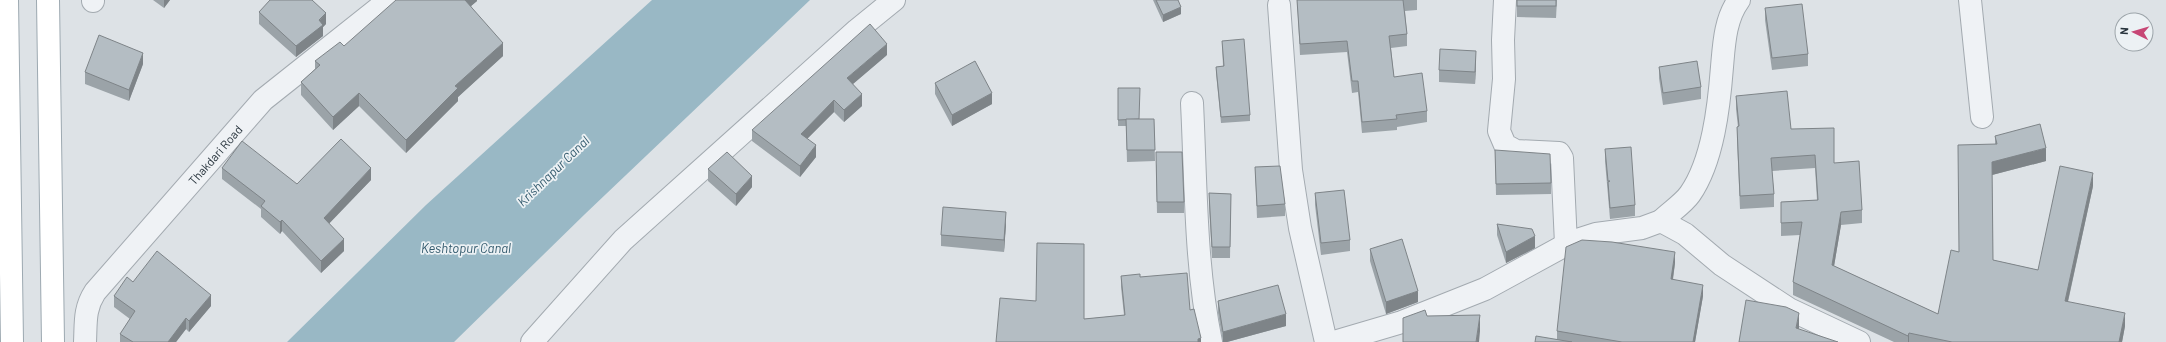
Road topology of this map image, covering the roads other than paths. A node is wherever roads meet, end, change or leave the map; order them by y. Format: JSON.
{"nodes":[{"id":1,"x":7,"y":0,"type":"edge"},
{"id":2,"x":48,"y":0,"type":"edge"},
{"id":3,"x":389,"y":0,"type":"edge"},
{"id":4,"x":894,"y":0,"type":"edge"},
{"id":5,"x":1505,"y":0,"type":"edge"},
{"id":6,"x":1740,"y":0,"type":"edge"},
{"id":7,"x":1970,"y":0,"type":"edge"},
{"id":8,"x":1279,"y":5,"type":"dead end"},
{"id":9,"x":1192,"y":103,"type":"dead end"},
{"id":10,"x":1982,"y":117,"type":"dead end"},
{"id":11,"x":1661,"y":221,"type":"junction"},
{"id":12,"x":1566,"y":244,"type":"junction"},
{"id":13,"x":12,"y":342,"type":"edge"},
{"id":14,"x":53,"y":342,"type":"edge"},
{"id":15,"x":85,"y":342,"type":"edge"},
{"id":16,"x":532,"y":342,"type":"edge"},
{"id":17,"x":1211,"y":342,"type":"edge"},
{"id":18,"x":1326,"y":342,"type":"edge"},
{"id":19,"x":1334,"y":342,"type":"edge"},
{"id":20,"x":1859,"y":342,"type":"edge"}],
"edges":[{"from":1,"to":13,"type":"main road"},
{"from":2,"to":14,"type":"main road"},
{"from":3,"to":15,"type":"street","name":"Thakdari Road"},
{"from":4,"to":16,"type":"street"},
{"from":5,"to":12,"type":"street"},
{"from":6,"to":11,"type":"street"},
{"from":7,"to":10,"type":"street"},
{"from":8,"to":18,"type":"street"},
{"from":9,"to":17,"type":"street"},
{"from":11,"to":12,"type":"street"},
{"from":11,"to":20,"type":"street"},
{"from":12,"to":19,"type":"street"}]}
